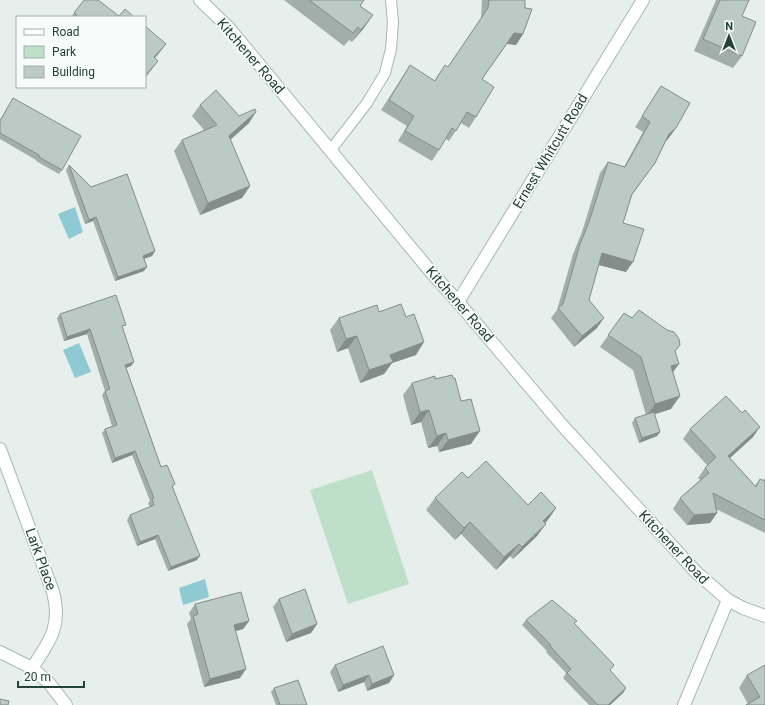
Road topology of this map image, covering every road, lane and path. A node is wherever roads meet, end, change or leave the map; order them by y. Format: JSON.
{"nodes":[{"id":1,"x":200,"y":0,"type":"edge"},
{"id":2,"x":391,"y":0,"type":"edge"},
{"id":3,"x":643,"y":0,"type":"edge"},
{"id":4,"x":330,"y":151,"type":"junction"},
{"id":5,"x":458,"y":302,"type":"junction"},
{"id":6,"x":0,"y":449,"type":"edge"},
{"id":7,"x":728,"y":600,"type":"junction"},
{"id":8,"x":765,"y":616,"type":"edge"},
{"id":9,"x":0,"y":652,"type":"edge"},
{"id":10,"x":32,"y":668,"type":"junction"},
{"id":11,"x":66,"y":705,"type":"edge"},
{"id":12,"x":684,"y":705,"type":"edge"}],
"edges":[{"from":1,"to":4,"type":"street","name":"Kitchener Road"},
{"from":2,"to":4,"type":"lane"},
{"from":3,"to":5,"type":"street","name":"Ernest Whitcutt Road"},
{"from":4,"to":5,"type":"street","name":"Kitchener Road"},
{"from":5,"to":7,"type":"street","name":"Kitchener Road"},
{"from":6,"to":10,"type":"street","name":"Lark Place"},
{"from":7,"to":8,"type":"street","name":"Kitchener Road"},
{"from":7,"to":12,"type":"street"},
{"from":9,"to":10,"type":"street"},
{"from":10,"to":11,"type":"street"}]}
